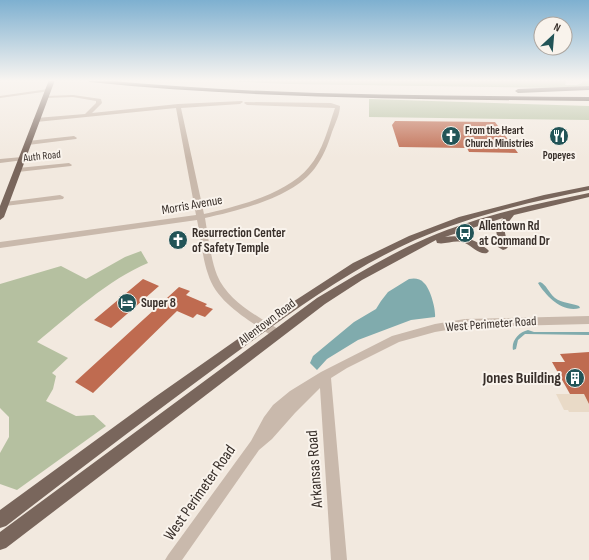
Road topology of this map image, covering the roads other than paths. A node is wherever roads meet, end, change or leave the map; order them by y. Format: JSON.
{"nodes":[{"id":1,"x":41,"y":106,"type":"edge"},
{"id":2,"x":96,"y":106,"type":"edge"},
{"id":3,"x":177,"y":106,"type":"edge"},
{"id":4,"x":178,"y":106,"type":"edge"},
{"id":5,"x":337,"y":106,"type":"edge"},
{"id":6,"x":87,"y":115,"type":"junction"},
{"id":7,"x":36,"y":120,"type":"junction"},
{"id":8,"x":74,"y":138,"type":"dead end"},
{"id":9,"x":28,"y":143,"type":"junction"},
{"id":10,"x":22,"y":158,"type":"junction"},
{"id":11,"x":0,"y":161,"type":"edge"},
{"id":12,"x":69,"y":165,"type":"dead end"},
{"id":13,"x":18,"y":170,"type":"junction"},
{"id":14,"x":589,"y":188,"type":"edge"},
{"id":15,"x":589,"y":195,"type":"edge"},
{"id":16,"x":60,"y":197,"type":"dead end"},
{"id":17,"x":5,"y":204,"type":"junction"},
{"id":18,"x":511,"y":213,"type":"junction"},
{"id":19,"x":0,"y":217,"type":"edge"},
{"id":20,"x":201,"y":217,"type":"junction"},
{"id":21,"x":0,"y":245,"type":"edge"},
{"id":22,"x":503,"y":247,"type":"dead end"},
{"id":23,"x":484,"y":251,"type":"dead end"},
{"id":24,"x":391,"y":260,"type":"junction"},
{"id":25,"x":589,"y":320,"type":"edge"},
{"id":26,"x":266,"y":325,"type":"junction"},
{"id":27,"x":277,"y":334,"type":"junction"},
{"id":28,"x":325,"y":375,"type":"junction"},
{"id":29,"x":0,"y":520,"type":"edge"},
{"id":30,"x":0,"y":542,"type":"edge"},
{"id":31,"x":173,"y":560,"type":"edge"},
{"id":32,"x":339,"y":560,"type":"edge"}],
"edges":[{"from":1,"to":7,"type":"main road","name":"Auth Road"},
{"from":2,"to":6,"type":"street"},
{"from":3,"to":6,"type":"street"},
{"from":4,"to":20,"type":"street"},
{"from":5,"to":20,"type":"street","name":"Morris Avenue"},
{"from":6,"to":7,"type":"street"},
{"from":7,"to":9,"type":"main road","name":"Auth Road"},
{"from":8,"to":9,"type":"street","name":"Auth Road"},
{"from":9,"to":10,"type":"main road","name":"Auth Road"},
{"from":10,"to":11,"type":"street"},
{"from":10,"to":13,"type":"main road","name":"Auth Road"},
{"from":12,"to":13,"type":"street","name":"Auth Road"},
{"from":13,"to":17,"type":"main road","name":"Auth Road"},
{"from":14,"to":26,"type":"main road","name":"Allentown Road"},
{"from":15,"to":18,"type":"main road","name":"Allentown Road"},
{"from":16,"to":17,"type":"street"},
{"from":17,"to":19,"type":"main road","name":"Auth Road"},
{"from":18,"to":22,"type":"main road"},
{"from":18,"to":24,"type":"main road","name":"Allentown Road"},
{"from":20,"to":21,"type":"street","name":"Morris Avenue"},
{"from":20,"to":26,"type":"street"},
{"from":23,"to":24,"type":"main road"},
{"from":24,"to":27,"type":"main road","name":"Allentown Road"},
{"from":25,"to":28,"type":"street","name":"West Perimeter Road"},
{"from":26,"to":27,"type":"street"},
{"from":26,"to":29,"type":"main road","name":"Allentown Road"},
{"from":27,"to":30,"type":"main road","name":"Allentown Road"},
{"from":28,"to":31,"type":"street","name":"West Perimeter Road"},
{"from":28,"to":32,"type":"street","name":"Arkansas Road"}]}
